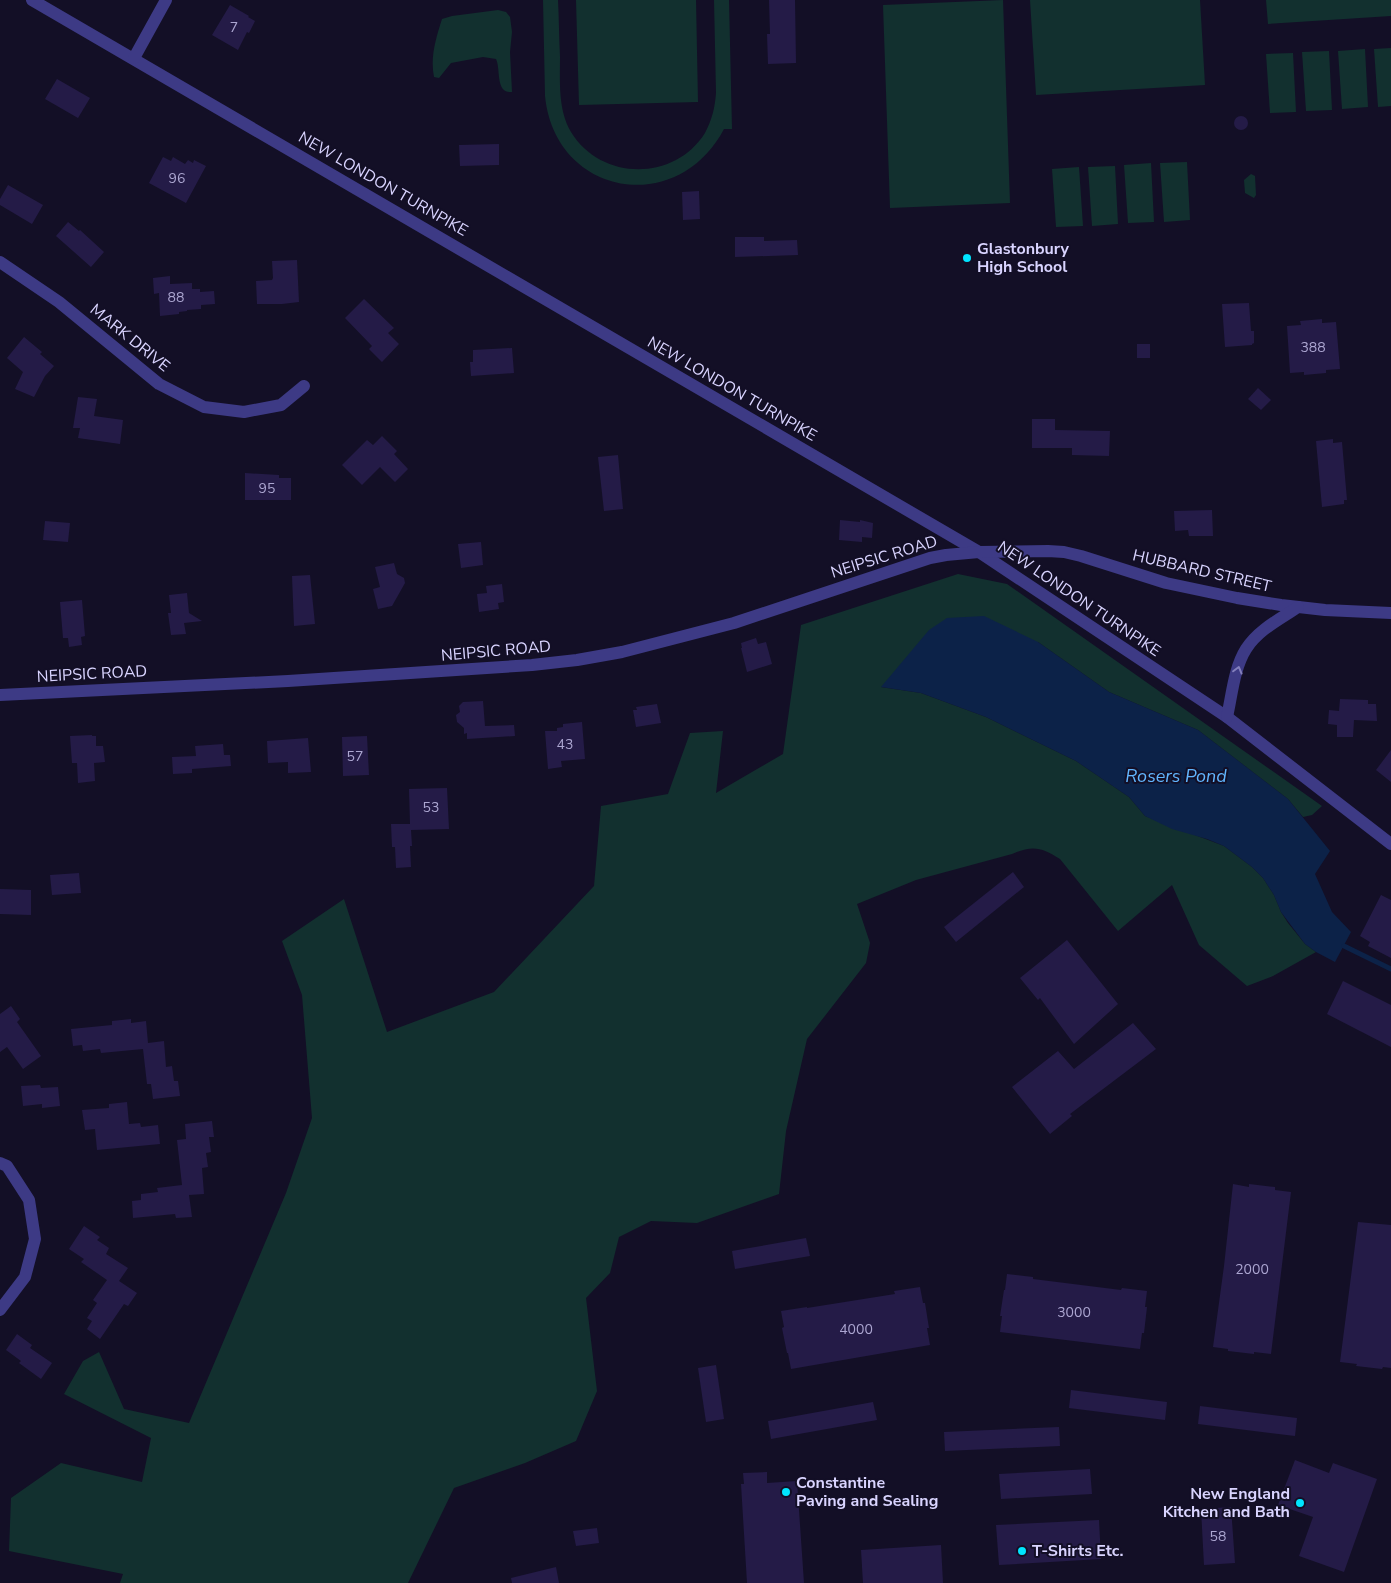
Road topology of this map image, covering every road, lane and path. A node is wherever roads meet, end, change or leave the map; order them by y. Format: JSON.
{"nodes":[{"id":1,"x":32,"y":0,"type":"edge"},
{"id":2,"x":166,"y":0,"type":"edge"},
{"id":3,"x":134,"y":58,"type":"junction"},
{"id":4,"x":0,"y":262,"type":"edge"},
{"id":5,"x":304,"y":386,"type":"dead end"},
{"id":6,"x":979,"y":552,"type":"junction"},
{"id":7,"x":1298,"y":607,"type":"junction"},
{"id":8,"x":1391,"y":613,"type":"edge"},
{"id":9,"x":0,"y":695,"type":"edge"},
{"id":10,"x":1227,"y":717,"type":"junction"},
{"id":11,"x":1391,"y":844,"type":"edge"},
{"id":12,"x":0,"y":1163,"type":"edge"},
{"id":13,"x":0,"y":1310,"type":"edge"}],
"edges":[{"from":1,"to":3,"type":"street","name":"NEW LONDON TURNPIKE"},
{"from":2,"to":3,"type":"street"},
{"from":3,"to":6,"type":"street","name":"NEW LONDON TURNPIKE"},
{"from":4,"to":5,"type":"street","name":"MARK DRIVE"},
{"from":6,"to":7,"type":"street","name":"HUBBARD STREET"},
{"from":6,"to":9,"type":"street","name":"NEIPSIC ROAD"},
{"from":6,"to":10,"type":"street","name":"NEW LONDON TURNPIKE"},
{"from":7,"to":8,"type":"street","name":"HUBBARD STREET"},
{"from":10,"to":7,"type":"street","one_way":true},
{"from":10,"to":11,"type":"street","name":"NEW LONDON TURNPIKE"},
{"from":12,"to":13,"type":"street"}]}
